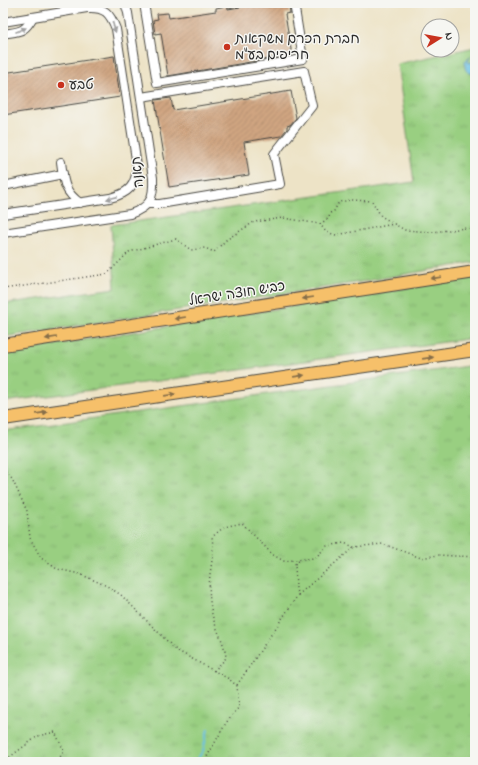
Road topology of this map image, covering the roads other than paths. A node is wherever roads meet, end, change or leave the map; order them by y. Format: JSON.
{"nodes":[{"id":1,"x":126,"y":3,"type":"edge"},
{"id":2,"x":144,"y":3,"type":"edge"},
{"id":3,"x":294,"y":3,"type":"edge"},
{"id":4,"x":33,"y":17,"type":"junction"},
{"id":5,"x":3,"y":22,"type":"edge"},
{"id":6,"x":3,"y":34,"type":"edge"},
{"id":7,"x":141,"y":98,"type":"junction"},
{"id":8,"x":61,"y":162,"type":"dead end"},
{"id":9,"x":63,"y":174,"type":"junction"},
{"id":10,"x":3,"y":186,"type":"edge"},
{"id":11,"x":80,"y":203,"type":"junction"},
{"id":12,"x":148,"y":204,"type":"junction"},
{"id":13,"x":3,"y":214,"type":"edge"},
{"id":14,"x":3,"y":233,"type":"edge"},
{"id":15,"x":475,"y":272,"type":"edge"},
{"id":16,"x":3,"y":345,"type":"edge"},
{"id":17,"x":475,"y":350,"type":"edge"},
{"id":18,"x":3,"y":419,"type":"edge"}],
"edges":[{"from":1,"to":7,"type":"street","name":"תאנה"},
{"from":2,"to":3,"type":"street"},
{"from":4,"to":5,"type":"street"},
{"from":6,"to":4,"type":"street","one_way":true},
{"from":4,"to":11,"type":"street","one_way":true},
{"from":7,"to":12,"type":"street","name":"תאנה"},
{"from":7,"to":12,"type":"street"},
{"from":8,"to":9,"type":"street"},
{"from":9,"to":10,"type":"street"},
{"from":9,"to":11,"type":"street"},
{"from":11,"to":13,"type":"street"},
{"from":12,"to":14,"type":"street","name":"תאנה"},
{"from":15,"to":16,"type":"highway","name":"כביש חוצה ישראל","one_way":true},
{"from":18,"to":17,"type":"highway","one_way":true}]}
